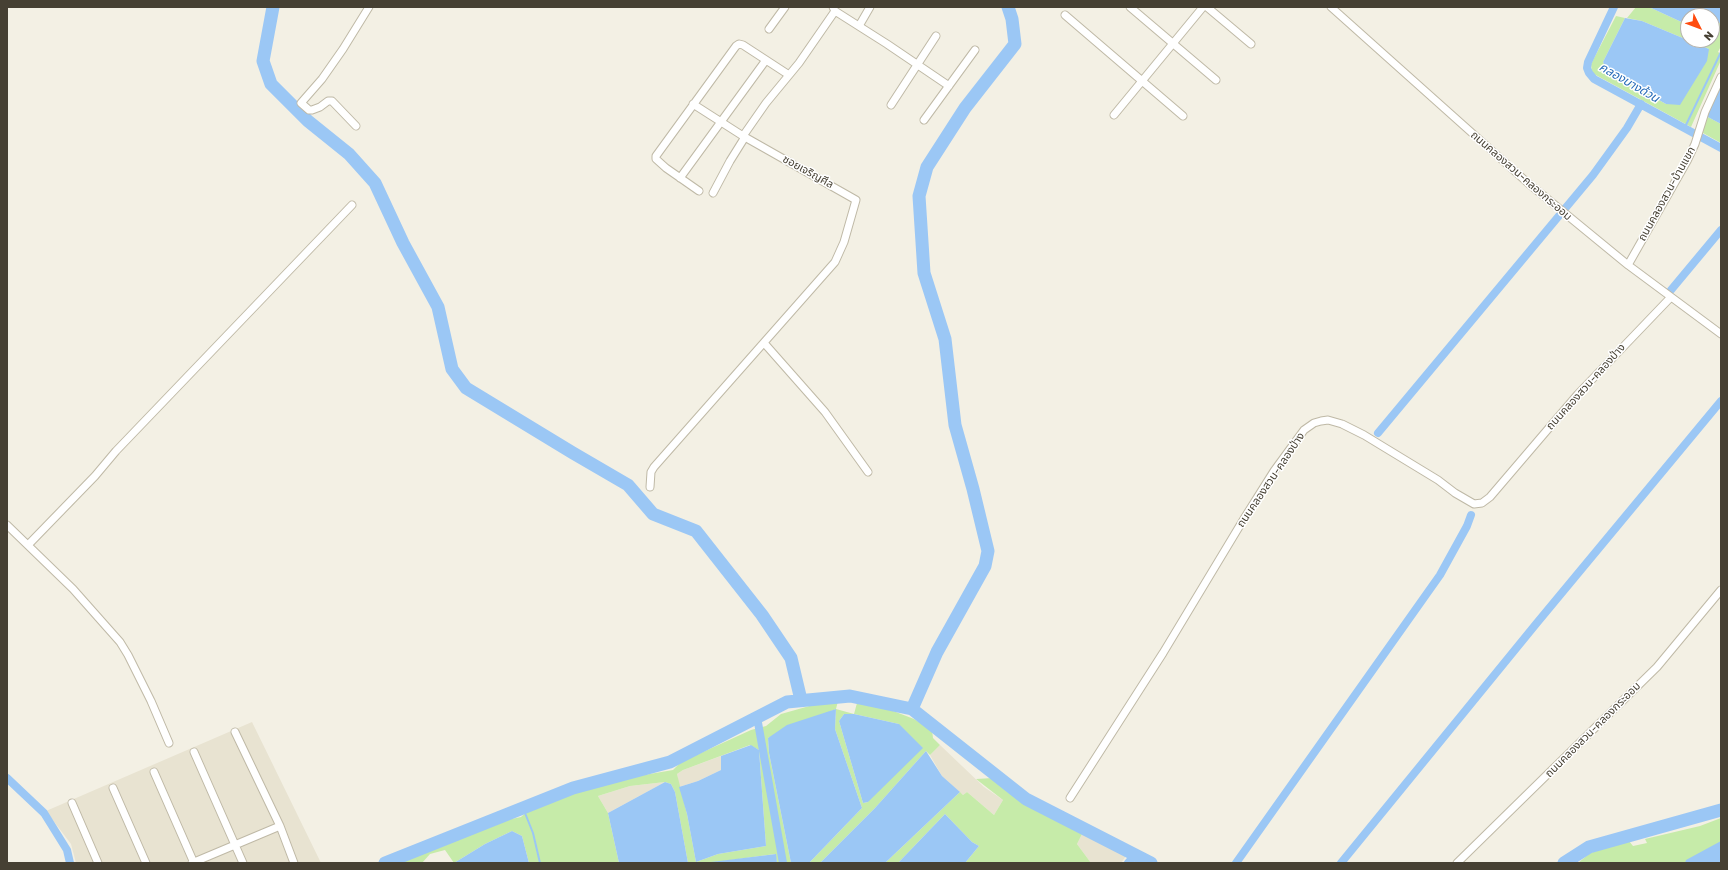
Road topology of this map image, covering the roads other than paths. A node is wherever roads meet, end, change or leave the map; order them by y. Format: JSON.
{"nodes":[{"id":1,"x":369,"y":7,"type":"edge"},
{"id":2,"x":785,"y":7,"type":"edge"},
{"id":3,"x":870,"y":7,"type":"edge"},
{"id":4,"x":1130,"y":7,"type":"edge"},
{"id":5,"x":1203,"y":7,"type":"edge"},
{"id":6,"x":1207,"y":7,"type":"edge"},
{"id":7,"x":1331,"y":7,"type":"edge"},
{"id":8,"x":834,"y":9,"type":"edge"},
{"id":9,"x":1065,"y":15,"type":"dead end"},
{"id":10,"x":859,"y":26,"type":"junction"},
{"id":11,"x":768,"y":30,"type":"dead end"},
{"id":12,"x":936,"y":36,"type":"dead end"},
{"id":13,"x":1173,"y":44,"type":"junction"},
{"id":14,"x":1251,"y":44,"type":"dead end"},
{"id":15,"x":975,"y":50,"type":"dead end"},
{"id":16,"x":766,"y":60,"type":"junction"},
{"id":17,"x":918,"y":65,"type":"junction"},
{"id":18,"x":789,"y":75,"type":"junction"},
{"id":19,"x":1721,"y":77,"type":"edge"},
{"id":20,"x":1216,"y":80,"type":"dead end"},
{"id":21,"x":1142,"y":81,"type":"junction"},
{"id":22,"x":949,"y":86,"type":"junction"},
{"id":23,"x":693,"y":104,"type":"junction"},
{"id":24,"x":891,"y":105,"type":"dead end"},
{"id":25,"x":1114,"y":115,"type":"dead end"},
{"id":26,"x":1183,"y":116,"type":"dead end"},
{"id":27,"x":924,"y":120,"type":"dead end"},
{"id":28,"x":720,"y":123,"type":"junction"},
{"id":29,"x":356,"y":126,"type":"dead end"},
{"id":30,"x":744,"y":137,"type":"junction"},
{"id":31,"x":680,"y":178,"type":"junction"},
{"id":32,"x":699,"y":191,"type":"dead end"},
{"id":33,"x":713,"y":193,"type":"dead end"},
{"id":34,"x":352,"y":205,"type":"dead end"},
{"id":35,"x":1628,"y":265,"type":"junction"},
{"id":36,"x":1671,"y":297,"type":"junction"},
{"id":37,"x":1721,"y":334,"type":"edge"},
{"id":38,"x":765,"y":344,"type":"junction"},
{"id":39,"x":868,"y":472,"type":"dead end"},
{"id":40,"x":650,"y":487,"type":"dead end"},
{"id":41,"x":7,"y":525,"type":"edge"},
{"id":42,"x":28,"y":545,"type":"junction"},
{"id":43,"x":1721,"y":590,"type":"edge"},
{"id":44,"x":235,"y":732,"type":"dead end"},
{"id":45,"x":169,"y":743,"type":"dead end"},
{"id":46,"x":194,"y":752,"type":"dead end"},
{"id":47,"x":154,"y":772,"type":"dead end"},
{"id":48,"x":113,"y":788,"type":"dead end"},
{"id":49,"x":1070,"y":798,"type":"dead end"},
{"id":50,"x":72,"y":803,"type":"dead end"},
{"id":51,"x":280,"y":826,"type":"junction"},
{"id":52,"x":235,"y":845,"type":"junction"},
{"id":53,"x":98,"y":863,"type":"edge"},
{"id":54,"x":146,"y":863,"type":"edge"},
{"id":55,"x":194,"y":863,"type":"edge"},
{"id":56,"x":242,"y":863,"type":"edge"},
{"id":57,"x":294,"y":863,"type":"edge"},
{"id":58,"x":1457,"y":863,"type":"edge"}],
"edges":[{"from":1,"to":29,"type":"street"},
{"from":2,"to":11,"type":"street"},
{"from":3,"to":10,"type":"street"},
{"from":4,"to":13,"type":"street"},
{"from":5,"to":13,"type":"street"},
{"from":6,"to":14,"type":"street"},
{"from":7,"to":35,"type":"street","name":"ถนนคลองสวน-คลองกระออม"},
{"from":8,"to":10,"type":"street"},
{"from":8,"to":18,"type":"street"},
{"from":9,"to":21,"type":"street"},
{"from":10,"to":17,"type":"street"},
{"from":12,"to":17,"type":"street"},
{"from":13,"to":20,"type":"street"},
{"from":13,"to":21,"type":"street"},
{"from":15,"to":22,"type":"street"},
{"from":16,"to":18,"type":"street"},
{"from":16,"to":23,"type":"street"},
{"from":16,"to":28,"type":"street"},
{"from":17,"to":22,"type":"street"},
{"from":17,"to":24,"type":"street"},
{"from":18,"to":30,"type":"street"},
{"from":19,"to":35,"type":"street","name":"ถนนคลองสวน-บ้านแขก"},
{"from":21,"to":25,"type":"street"},
{"from":21,"to":26,"type":"street"},
{"from":22,"to":27,"type":"street"},
{"from":23,"to":28,"type":"street"},
{"from":23,"to":31,"type":"street"},
{"from":28,"to":30,"type":"street"},
{"from":28,"to":31,"type":"street"},
{"from":30,"to":33,"type":"street"},
{"from":30,"to":38,"type":"street","name":"ซอยเจริญศีล"},
{"from":31,"to":32,"type":"street"},
{"from":34,"to":42,"type":"street"},
{"from":35,"to":36,"type":"street","name":"ถนนคลองสวน-คลองกระออม"},
{"from":36,"to":37,"type":"street","name":"ถนนคลองสวน-คลองกระออม"},
{"from":36,"to":49,"type":"street","name":"ถนนคลองสวน-คลองป่าง"},
{"from":38,"to":39,"type":"street"},
{"from":38,"to":40,"type":"street","name":"ซอยเจริญศีล"},
{"from":41,"to":42,"type":"street"},
{"from":42,"to":45,"type":"street"},
{"from":43,"to":58,"type":"street","name":"ถนนคลองสวน-คลองกระออม"},
{"from":44,"to":51,"type":"street"},
{"from":46,"to":52,"type":"street"},
{"from":47,"to":55,"type":"street"},
{"from":48,"to":54,"type":"street"},
{"from":50,"to":53,"type":"street"},
{"from":51,"to":52,"type":"street"},
{"from":51,"to":57,"type":"street"},
{"from":52,"to":55,"type":"street"},
{"from":52,"to":56,"type":"street"}]}
